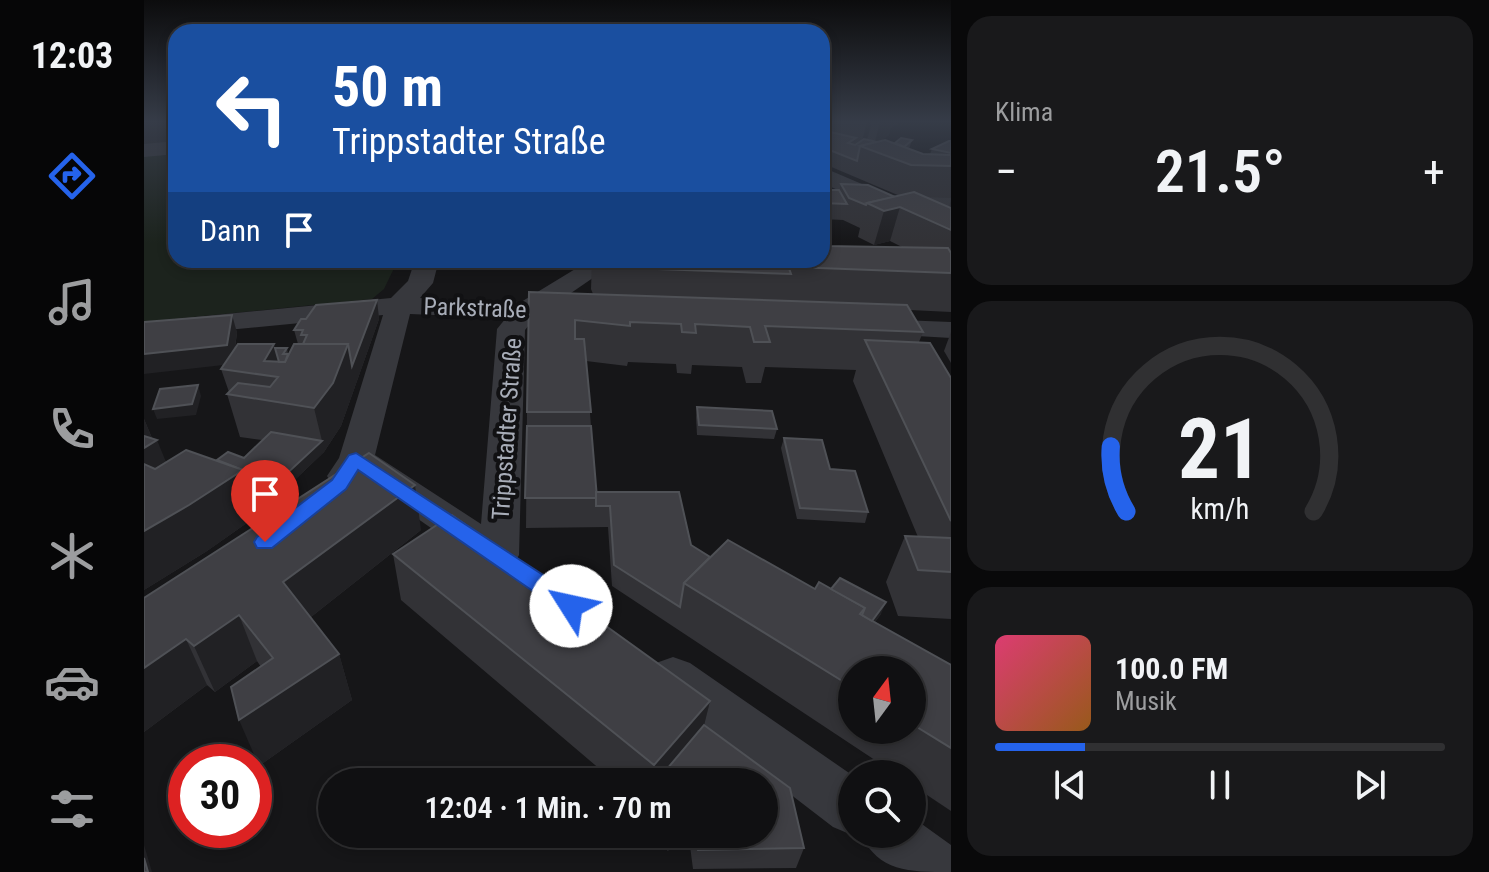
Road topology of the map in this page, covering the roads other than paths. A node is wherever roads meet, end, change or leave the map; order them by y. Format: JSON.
{"nodes":[{"id":1,"x":830,"y":178,"type":"edge"},
{"id":2,"x":830,"y":200,"type":"edge"},
{"id":3,"x":881,"y":201,"type":"junction"},
{"id":4,"x":951,"y":203,"type":"edge"},
{"id":5,"x":951,"y":232,"type":"edge"},
{"id":6,"x":425,"y":268,"type":"edge"},
{"id":7,"x":594,"y":268,"type":"edge"},
{"id":8,"x":399,"y":305,"type":"junction"},
{"id":9,"x":529,"y":309,"type":"junction"},
{"id":10,"x":594,"y":315,"type":"edge"},
{"id":11,"x":845,"y":326,"type":"edge"},
{"id":12,"x":144,"y":330,"type":"edge"},
{"id":13,"x":951,"y":330,"type":"edge"},
{"id":14,"x":356,"y":459,"type":"junction"},
{"id":15,"x":322,"y":500,"type":"edge"},
{"id":16,"x":499,"y":555,"type":"junction"},
{"id":17,"x":537,"y":582,"type":"edge"},
{"id":18,"x":640,"y":654,"type":"edge"},
{"id":19,"x":838,"y":798,"type":"edge"},
{"id":20,"x":907,"y":848,"type":"edge"},
{"id":21,"x":939,"y":872,"type":"edge"}],
"edges":[{"from":1,"to":3,"type":"street"},
{"from":2,"to":3,"type":"street"},
{"from":3,"to":4,"type":"street"},
{"from":3,"to":5,"type":"street"},
{"from":6,"to":8,"type":"street"},
{"from":7,"to":9,"type":"street"},
{"from":8,"to":9,"type":"street","name":"Parkstraße"},
{"from":8,"to":12,"type":"street","name":"Parkstraße"},
{"from":8,"to":14,"type":"street"},
{"from":9,"to":10,"type":"street","name":"Parkstraße"},
{"from":9,"to":16,"type":"street","name":"Trippstadter Straße"},
{"from":11,"to":13,"type":"street"},
{"from":14,"to":15,"type":"street"},
{"from":14,"to":16,"type":"street"},
{"from":16,"to":17,"type":"street"},
{"from":18,"to":19,"type":"street"},
{"from":20,"to":21,"type":"street"}]}
